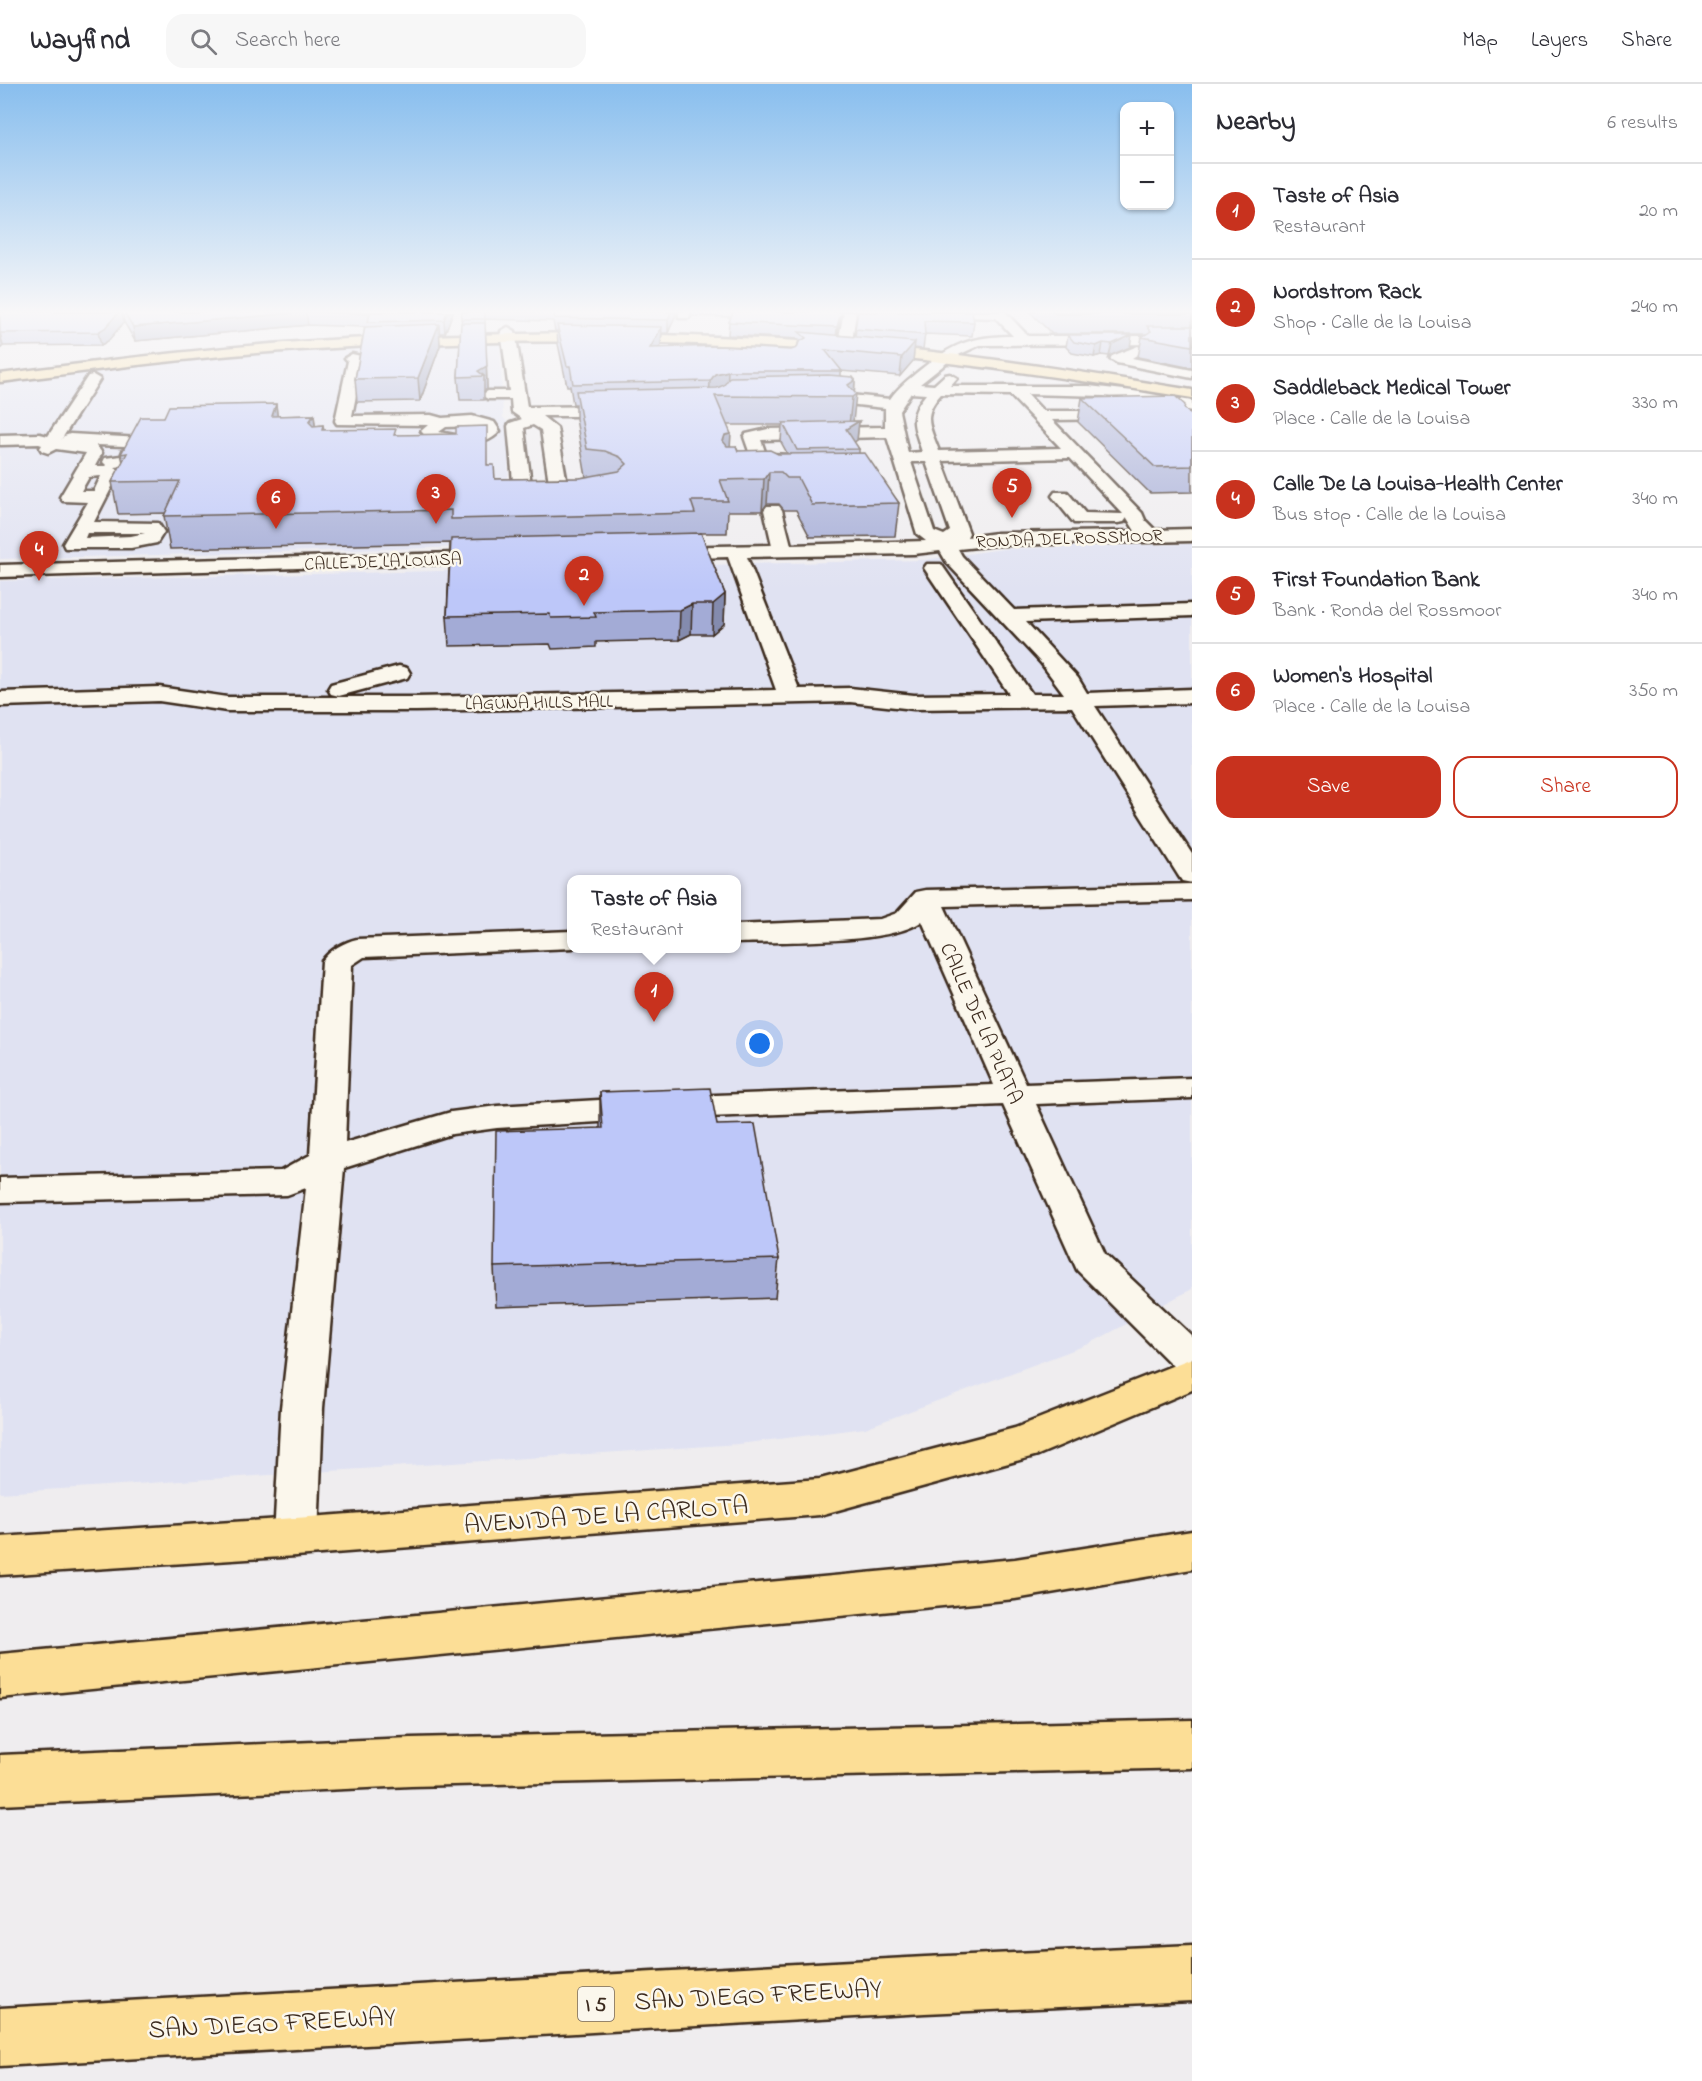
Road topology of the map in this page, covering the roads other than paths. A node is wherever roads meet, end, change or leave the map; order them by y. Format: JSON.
{"nodes":[{"id":1,"x":77,"y":405,"type":"edge"},
{"id":2,"x":346,"y":405,"type":"edge"},
{"id":3,"x":519,"y":405,"type":"edge"},
{"id":4,"x":563,"y":405,"type":"edge"},
{"id":5,"x":894,"y":405,"type":"edge"},
{"id":6,"x":926,"y":405,"type":"edge"},
{"id":7,"x":1028,"y":405,"type":"edge"},
{"id":8,"x":639,"y":410,"type":"edge"},
{"id":9,"x":545,"y":413,"type":"junction"},
{"id":10,"x":1038,"y":416,"type":"junction"},
{"id":11,"x":1192,"y":418,"type":"edge"},
{"id":12,"x":576,"y":421,"type":"edge"},
{"id":13,"x":738,"y":429,"type":"edge"},
{"id":14,"x":893,"y":429,"type":"junction"},
{"id":15,"x":443,"y":431,"type":"junction"},
{"id":16,"x":0,"y":440,"type":"edge"},
{"id":17,"x":415,"y":444,"type":"edge"},
{"id":18,"x":53,"y":445,"type":"junction"},
{"id":19,"x":0,"y":448,"type":"edge"},
{"id":20,"x":1073,"y":453,"type":"junction"},
{"id":21,"x":932,"y":456,"type":"junction"},
{"id":22,"x":901,"y":457,"type":"junction"},
{"id":23,"x":85,"y":467,"type":"junction"},
{"id":24,"x":763,"y":471,"type":"junction"},
{"id":25,"x":743,"y":472,"type":"edge"},
{"id":26,"x":885,"y":476,"type":"dead end"},
{"id":27,"x":909,"y":476,"type":"junction"},
{"id":28,"x":801,"y":477,"type":"edge"},
{"id":29,"x":100,"y":496,"type":"junction"},
{"id":30,"x":1061,"y":496,"type":"dead end"},
{"id":31,"x":773,"y":510,"type":"dead end"},
{"id":32,"x":1159,"y":517,"type":"dead end"},
{"id":33,"x":1136,"y":518,"type":"junction"},
{"id":34,"x":82,"y":528,"type":"dead end"},
{"id":35,"x":1192,"y":535,"type":"edge"},
{"id":36,"x":1156,"y":536,"type":"junction"},
{"id":37,"x":946,"y":543,"type":"junction"},
{"id":38,"x":783,"y":551,"type":"junction"},
{"id":39,"x":736,"y":552,"type":"junction"},
{"id":40,"x":645,"y":554,"type":"edge"},
{"id":41,"x":517,"y":557,"type":"edge"},
{"id":42,"x":934,"y":568,"type":"dead end"},
{"id":43,"x":0,"y":572,"type":"edge"},
{"id":44,"x":1192,"y":610,"type":"edge"},
{"id":45,"x":1008,"y":616,"type":"junction"},
{"id":46,"x":399,"y":673,"type":"dead end"},
{"id":47,"x":339,"y":689,"type":"dead end"},
{"id":48,"x":790,"y":696,"type":"junction"},
{"id":49,"x":1192,"y":696,"type":"edge"},
{"id":50,"x":0,"y":699,"type":"edge"},
{"id":51,"x":1078,"y":700,"type":"junction"},
{"id":52,"x":1024,"y":701,"type":"junction"},
{"id":53,"x":1192,"y":875,"type":"edge"},
{"id":54,"x":1192,"y":892,"type":"edge"},
{"id":55,"x":926,"y":898,"type":"junction"},
{"id":56,"x":741,"y":934,"type":"edge"},
{"id":57,"x":567,"y":940,"type":"edge"},
{"id":58,"x":1192,"y":1088,"type":"edge"},
{"id":59,"x":1015,"y":1095,"type":"junction"},
{"id":60,"x":327,"y":1161,"type":"junction"},
{"id":61,"x":0,"y":1190,"type":"edge"},
{"id":62,"x":1192,"y":1360,"type":"edge"},
{"id":63,"x":1192,"y":1373,"type":"edge"},
{"id":64,"x":296,"y":1537,"type":"junction"},
{"id":65,"x":1192,"y":1550,"type":"edge"},
{"id":66,"x":0,"y":1556,"type":"edge"},
{"id":67,"x":0,"y":1676,"type":"edge"},
{"id":68,"x":1192,"y":1744,"type":"edge"},
{"id":69,"x":0,"y":1780,"type":"edge"},
{"id":70,"x":1192,"y":1972,"type":"edge"},
{"id":71,"x":0,"y":2037,"type":"edge"}],
"edges":[{"from":1,"to":18,"type":"street"},
{"from":2,"to":15,"type":"street"},
{"from":3,"to":9,"type":"street"},
{"from":4,"to":9,"type":"street"},
{"from":5,"to":14,"type":"street"},
{"from":6,"to":21,"type":"street"},
{"from":7,"to":10,"type":"street"},
{"from":8,"to":9,"type":"street"},
{"from":9,"to":9,"type":"street"},
{"from":9,"to":12,"type":"street"},
{"from":9,"to":15,"type":"street"},
{"from":10,"to":11,"type":"street"},
{"from":10,"to":20,"type":"street"},
{"from":13,"to":14,"type":"street"},
{"from":14,"to":22,"type":"street"},
{"from":14,"to":24,"type":"street"},
{"from":15,"to":17,"type":"street"},
{"from":16,"to":18,"type":"street"},
{"from":18,"to":19,"type":"street"},
{"from":18,"to":23,"type":"street"},
{"from":18,"to":23,"type":"street"},
{"from":20,"to":21,"type":"street"},
{"from":20,"to":33,"type":"street"},
{"from":21,"to":22,"type":"street"},
{"from":21,"to":37,"type":"street"},
{"from":22,"to":27,"type":"street"},
{"from":23,"to":29,"type":"street"},
{"from":23,"to":29,"type":"street"},
{"from":24,"to":25,"type":"street"},
{"from":24,"to":28,"type":"street"},
{"from":26,"to":27,"type":"street"},
{"from":27,"to":37,"type":"street"},
{"from":29,"to":34,"type":"street"},
{"from":30,"to":33,"type":"street"},
{"from":31,"to":38,"type":"street"},
{"from":32,"to":33,"type":"street"},
{"from":33,"to":36,"type":"street"},
{"from":35,"to":36,"type":"street","name":"RONDA DEL ROSSMOOR"},
{"from":36,"to":37,"type":"street","name":"RONDA DEL ROSSMOOR"},
{"from":37,"to":38,"type":"street"},
{"from":37,"to":45,"type":"street"},
{"from":38,"to":39,"type":"street"},
{"from":39,"to":40,"type":"street"},
{"from":39,"to":48,"type":"street"},
{"from":41,"to":43,"type":"street","name":"CALLE DE LA LOUISA"},
{"from":42,"to":52,"type":"street"},
{"from":44,"to":45,"type":"street"},
{"from":45,"to":51,"type":"street"},
{"from":46,"to":47,"type":"street"},
{"from":48,"to":50,"type":"street","name":"LAGUNA HILLS MALL"},
{"from":48,"to":52,"type":"street","name":"LAGUNA HILLS MALL"},
{"from":49,"to":51,"type":"street","name":"LAGUNA HILLS MALL"},
{"from":51,"to":52,"type":"street","name":"LAGUNA HILLS MALL"},
{"from":51,"to":53,"type":"street"},
{"from":54,"to":55,"type":"street"},
{"from":55,"to":56,"type":"street"},
{"from":55,"to":59,"type":"street","name":"CALLE DE LA PLATA"},
{"from":57,"to":60,"type":"street"},
{"from":58,"to":59,"type":"street"},
{"from":59,"to":60,"type":"street"},
{"from":59,"to":62,"type":"street","name":"CALLE DE LA PLATA"},
{"from":60,"to":61,"type":"street"},
{"from":60,"to":64,"type":"street"},
{"from":63,"to":64,"type":"main road","name":"AVENIDA DE LA CARLOTA"},
{"from":64,"to":66,"type":"main road","name":"AVENIDA DE LA CARLOTA"},
{"from":65,"to":67,"type":"main road"},
{"from":68,"to":69,"type":"main road"},
{"from":70,"to":71,"type":"main road","name":"SAN DIEGO FREEWAY","number":"I 5"}]}
